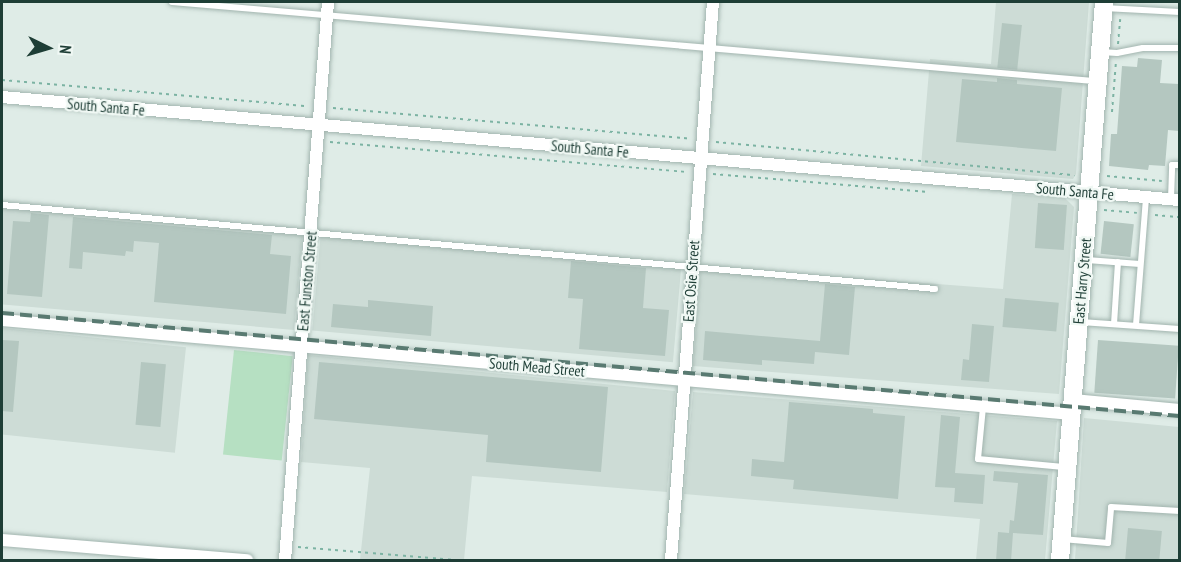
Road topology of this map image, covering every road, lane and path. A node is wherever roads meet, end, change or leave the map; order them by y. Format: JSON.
{"nodes":[{"id":1,"x":171,"y":2,"type":"edge"},
{"id":2,"x":713,"y":2,"type":"edge"},
{"id":3,"x":1142,"y":2,"type":"edge"},
{"id":4,"x":1104,"y":5,"type":"edge"},
{"id":5,"x":328,"y":8,"type":"edge"},
{"id":6,"x":1142,"y":10,"type":"junction"},
{"id":7,"x":1179,"y":12,"type":"edge"},
{"id":8,"x":709,"y":46,"type":"junction"},
{"id":9,"x":1179,"y":48,"type":"edge"},
{"id":10,"x":1100,"y":52,"type":"junction"},
{"id":11,"x":2,"y":80,"type":"edge"},
{"id":12,"x":1098,"y":82,"type":"junction"},
{"id":13,"x":2,"y":97,"type":"edge"},
{"id":14,"x":320,"y":107,"type":"junction"},
{"id":15,"x":319,"y":124,"type":"junction"},
{"id":16,"x":701,"y":140,"type":"junction"},
{"id":17,"x":700,"y":158,"type":"junction"},
{"id":18,"x":1179,"y":165,"type":"edge"},
{"id":19,"x":1077,"y":175,"type":"dead end"},
{"id":20,"x":1107,"y":176,"type":"dead end"},
{"id":21,"x":1172,"y":182,"type":"junction"},
{"id":22,"x":1089,"y":192,"type":"junction"},
{"id":23,"x":1146,"y":197,"type":"junction"},
{"id":24,"x":1175,"y":199,"type":"edge"},
{"id":25,"x":2,"y":205,"type":"edge"},
{"id":26,"x":310,"y":234,"type":"junction"},
{"id":27,"x":1084,"y":260,"type":"junction"},
{"id":28,"x":1118,"y":262,"type":"junction"},
{"id":29,"x":1140,"y":264,"type":"junction"},
{"id":30,"x":692,"y":266,"type":"junction"},
{"id":31,"x":935,"y":289,"type":"dead end"},
{"id":32,"x":2,"y":320,"type":"edge"},
{"id":33,"x":1079,"y":322,"type":"junction"},
{"id":34,"x":1114,"y":324,"type":"junction"},
{"id":35,"x":1136,"y":325,"type":"junction"},
{"id":36,"x":1179,"y":329,"type":"edge"},
{"id":37,"x":302,"y":346,"type":"junction"},
{"id":38,"x":683,"y":380,"type":"junction"},
{"id":39,"x":982,"y":406,"type":"junction"},
{"id":40,"x":1073,"y":407,"type":"junction"},
{"id":41,"x":1179,"y":410,"type":"edge"},
{"id":42,"x":1068,"y":467,"type":"junction"},
{"id":43,"x":1179,"y":511,"type":"edge"},
{"id":44,"x":1062,"y":538,"type":"junction"},
{"id":45,"x":2,"y":540,"type":"edge"},
{"id":46,"x":298,"y":547,"type":"dead end"},
{"id":47,"x":247,"y":561,"type":"edge"},
{"id":48,"x":285,"y":561,"type":"edge"},
{"id":49,"x":455,"y":561,"type":"edge"},
{"id":50,"x":670,"y":561,"type":"edge"},
{"id":51,"x":1060,"y":561,"type":"edge"}],
"edges":[{"from":1,"to":5,"type":"lane"},
{"from":2,"to":8,"type":"street","name":"East Osie Street"},
{"from":3,"to":6,"type":"lane"},
{"from":4,"to":6,"type":"lane"},
{"from":4,"to":10,"type":"street","name":"East Harry Street"},
{"from":5,"to":8,"type":"lane"},
{"from":5,"to":14,"type":"street","name":"East Funston Street"},
{"from":6,"to":7,"type":"lane"},
{"from":8,"to":12,"type":"lane"},
{"from":8,"to":16,"type":"street","name":"East Osie Street"},
{"from":9,"to":10,"type":"lane"},
{"from":10,"to":12,"type":"street","name":"East Harry Street"},
{"from":11,"to":14,"type":"path"},
{"from":12,"to":22,"type":"street","name":"East Harry Street"},
{"from":13,"to":15,"type":"street","name":"South Santa Fe"},
{"from":14,"to":15,"type":"street","name":"East Funston Street"},
{"from":14,"to":16,"type":"path"},
{"from":15,"to":17,"type":"street","name":"South Santa Fe"},
{"from":15,"to":26,"type":"street","name":"East Funston Street"},
{"from":16,"to":17,"type":"street","name":"East Osie Street"},
{"from":16,"to":19,"type":"path"},
{"from":17,"to":22,"type":"street","name":"South Santa Fe"},
{"from":17,"to":30,"type":"street","name":"East Osie Street"},
{"from":18,"to":21,"type":"lane"},
{"from":20,"to":21,"type":"path"},
{"from":21,"to":24,"type":"lane"},
{"from":22,"to":23,"type":"street","name":"South Santa Fe"},
{"from":22,"to":27,"type":"street","name":"East Harry Street"},
{"from":23,"to":24,"type":"street","name":"South Santa Fe"},
{"from":23,"to":29,"type":"lane"},
{"from":25,"to":26,"type":"lane"},
{"from":26,"to":30,"type":"lane"},
{"from":26,"to":37,"type":"street","name":"East Funston Street"},
{"from":27,"to":28,"type":"lane"},
{"from":27,"to":33,"type":"street","name":"East Harry Street"},
{"from":28,"to":29,"type":"lane"},
{"from":28,"to":34,"type":"lane"},
{"from":29,"to":35,"type":"lane"},
{"from":30,"to":31,"type":"lane"},
{"from":30,"to":38,"type":"street","name":"East Osie Street"},
{"from":32,"to":37,"type":"street","name":"South Mead Street"},
{"from":33,"to":34,"type":"lane"},
{"from":33,"to":40,"type":"street","name":"East Harry Street"},
{"from":34,"to":35,"type":"lane"},
{"from":35,"to":36,"type":"lane"},
{"from":37,"to":38,"type":"street","name":"South Mead Street"},
{"from":37,"to":48,"type":"street","name":"East Funston Street"},
{"from":38,"to":39,"type":"street","name":"South Mead Street"},
{"from":38,"to":50,"type":"street","name":"East Osie Street"},
{"from":39,"to":40,"type":"street","name":"South Mead Street"},
{"from":39,"to":42,"type":"lane"},
{"from":40,"to":41,"type":"street","name":"South Mead Street"},
{"from":40,"to":42,"type":"street","name":"East Harry Street"},
{"from":42,"to":44,"type":"street","name":"East Harry Street"},
{"from":43,"to":44,"type":"lane"},
{"from":44,"to":51,"type":"street","name":"East Harry Street"},
{"from":45,"to":47,"type":"street"},
{"from":46,"to":49,"type":"path"}]}
